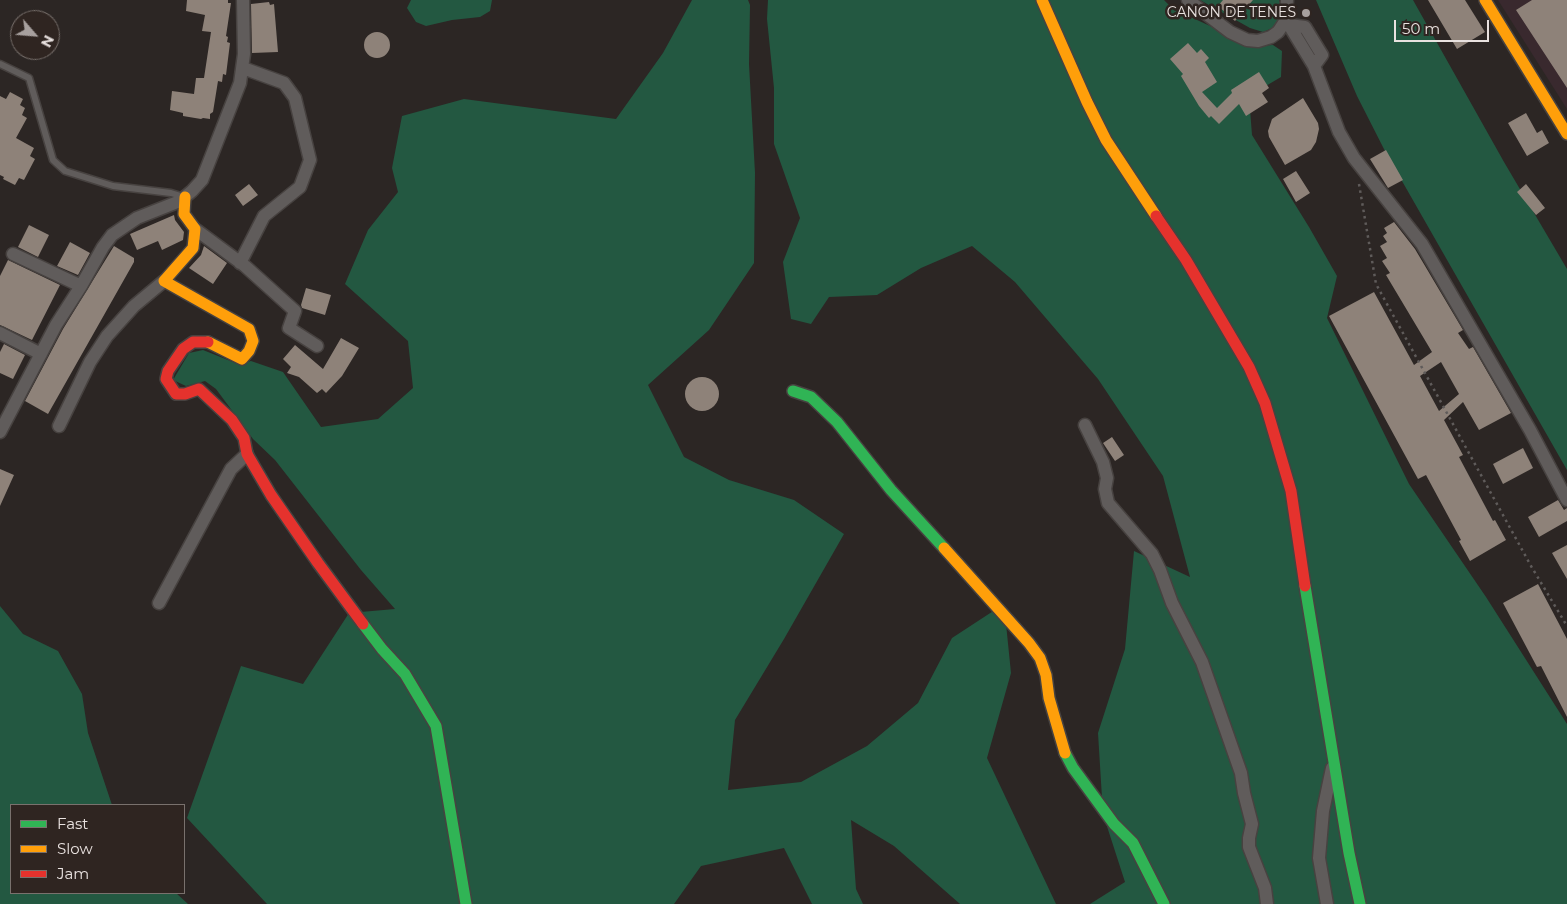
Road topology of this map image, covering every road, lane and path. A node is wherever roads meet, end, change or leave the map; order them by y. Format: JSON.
{"nodes":[{"id":1,"x":244,"y":0,"type":"edge"},
{"id":2,"x":1042,"y":0,"type":"edge"},
{"id":3,"x":1188,"y":0,"type":"edge"},
{"id":4,"x":1287,"y":0,"type":"edge"},
{"id":5,"x":1485,"y":0,"type":"edge"},
{"id":6,"x":1288,"y":22,"type":"junction"},
{"id":7,"x":0,"y":64,"type":"edge"},
{"id":8,"x":243,"y":68,"type":"junction"},
{"id":9,"x":1567,"y":134,"type":"edge"},
{"id":10,"x":1354,"y":158,"type":"junction"},
{"id":11,"x":185,"y":197,"type":"junction"},
{"id":12,"x":195,"y":230,"type":"junction"},
{"id":13,"x":13,"y":254,"type":"dead end"},
{"id":14,"x":240,"y":263,"type":"junction"},
{"id":15,"x":164,"y":281,"type":"junction"},
{"id":16,"x":81,"y":286,"type":"junction"},
{"id":17,"x":0,"y":333,"type":"edge"},
{"id":18,"x":317,"y":346,"type":"dead end"},
{"id":19,"x":40,"y":354,"type":"junction"},
{"id":20,"x":793,"y":391,"type":"dead end"},
{"id":21,"x":1085,"y":425,"type":"dead end"},
{"id":22,"x":59,"y":426,"type":"dead end"},
{"id":23,"x":0,"y":432,"type":"edge"},
{"id":24,"x":247,"y":454,"type":"junction"},
{"id":25,"x":1567,"y":500,"type":"edge"},
{"id":26,"x":160,"y":603,"type":"dead end"},
{"id":27,"x":1567,"y":626,"type":"edge"},
{"id":28,"x":1333,"y":761,"type":"junction"},
{"id":29,"x":466,"y":904,"type":"edge"},
{"id":30,"x":1164,"y":904,"type":"edge"},
{"id":31,"x":1268,"y":904,"type":"edge"},
{"id":32,"x":1327,"y":904,"type":"edge"},
{"id":33,"x":1360,"y":904,"type":"edge"}],
"edges":[{"from":1,"to":8,"type":"street"},
{"from":2,"to":28,"type":"street"},
{"from":3,"to":6,"type":"street"},
{"from":4,"to":6,"type":"street"},
{"from":5,"to":9,"type":"street"},
{"from":6,"to":10,"type":"street"},
{"from":7,"to":11,"type":"lane"},
{"from":8,"to":11,"type":"street"},
{"from":8,"to":14,"type":"street"},
{"from":10,"to":25,"type":"street"},
{"from":10,"to":27,"type":"path"},
{"from":11,"to":12,"type":"street"},
{"from":11,"to":16,"type":"street"},
{"from":12,"to":14,"type":"street"},
{"from":12,"to":15,"type":"street"},
{"from":13,"to":16,"type":"street"},
{"from":14,"to":18,"type":"street"},
{"from":15,"to":22,"type":"street"},
{"from":15,"to":24,"type":"street"},
{"from":16,"to":19,"type":"street"},
{"from":17,"to":19,"type":"street"},
{"from":19,"to":23,"type":"street"},
{"from":20,"to":30,"type":"street"},
{"from":21,"to":31,"type":"street"},
{"from":24,"to":26,"type":"street"},
{"from":24,"to":29,"type":"street"},
{"from":28,"to":32,"type":"street"},
{"from":28,"to":33,"type":"street"}]}
